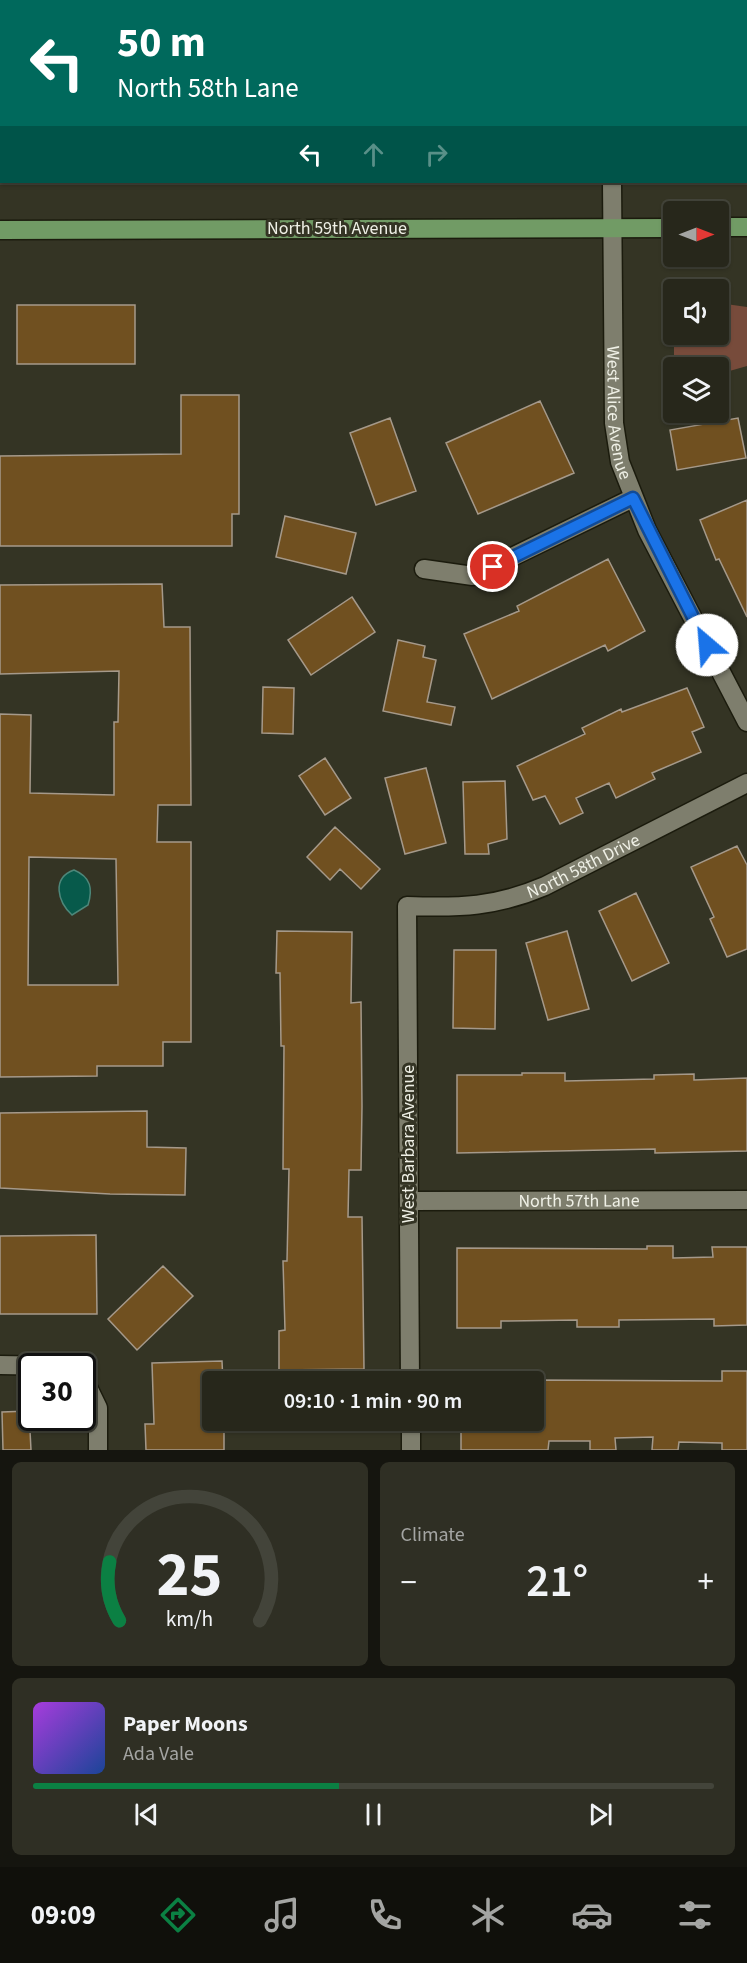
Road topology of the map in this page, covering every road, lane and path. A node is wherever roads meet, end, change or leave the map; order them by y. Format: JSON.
{"nodes":[{"id":1,"x":612,"y":183,"type":"edge"},
{"id":2,"x":729,"y":227,"type":"edge"},
{"id":3,"x":747,"y":227,"type":"edge"},
{"id":4,"x":613,"y":228,"type":"junction"},
{"id":5,"x":663,"y":228,"type":"edge"},
{"id":6,"x":0,"y":230,"type":"edge"},
{"id":7,"x":633,"y":498,"type":"junction"},
{"id":8,"x":424,"y":569,"type":"dead end"},
{"id":9,"x":747,"y":722,"type":"edge"},
{"id":10,"x":747,"y":783,"type":"edge"},
{"id":11,"x":407,"y":906,"type":"joint"},
{"id":12,"x":747,"y":1200,"type":"edge"},
{"id":13,"x":408,"y":1202,"type":"junction"},
{"id":14,"x":0,"y":1365,"type":"edge"},
{"id":15,"x":18,"y":1365,"type":"edge"},
{"id":16,"x":410,"y":1371,"type":"edge"},
{"id":17,"x":96,"y":1403,"type":"edge"},
{"id":18,"x":411,"y":1431,"type":"edge"},
{"id":19,"x":98,"y":1450,"type":"edge"},
{"id":20,"x":411,"y":1450,"type":"edge"}],
"edges":[{"from":1,"to":4,"type":"street","name":"West Alice Avenue"},
{"from":2,"to":3,"type":"main road"},
{"from":4,"to":5,"type":"main road","name":"North 59th Avenue"},
{"from":4,"to":6,"type":"main road","name":"North 59th Avenue"},
{"from":4,"to":7,"type":"street","name":"West Alice Avenue"},
{"from":7,"to":8,"type":"street"},
{"from":7,"to":9,"type":"street","name":"West Alice Avenue"},
{"from":10,"to":11,"type":"street","name":"North 58th Drive"},
{"from":11,"to":13,"type":"street","name":"West Barbara Avenue"},
{"from":12,"to":13,"type":"street","name":"North 57th Lane"},
{"from":13,"to":16,"type":"street","name":"West Barbara Avenue"},
{"from":14,"to":15,"type":"street"},
{"from":17,"to":19,"type":"street"},
{"from":18,"to":20,"type":"street"}]}
